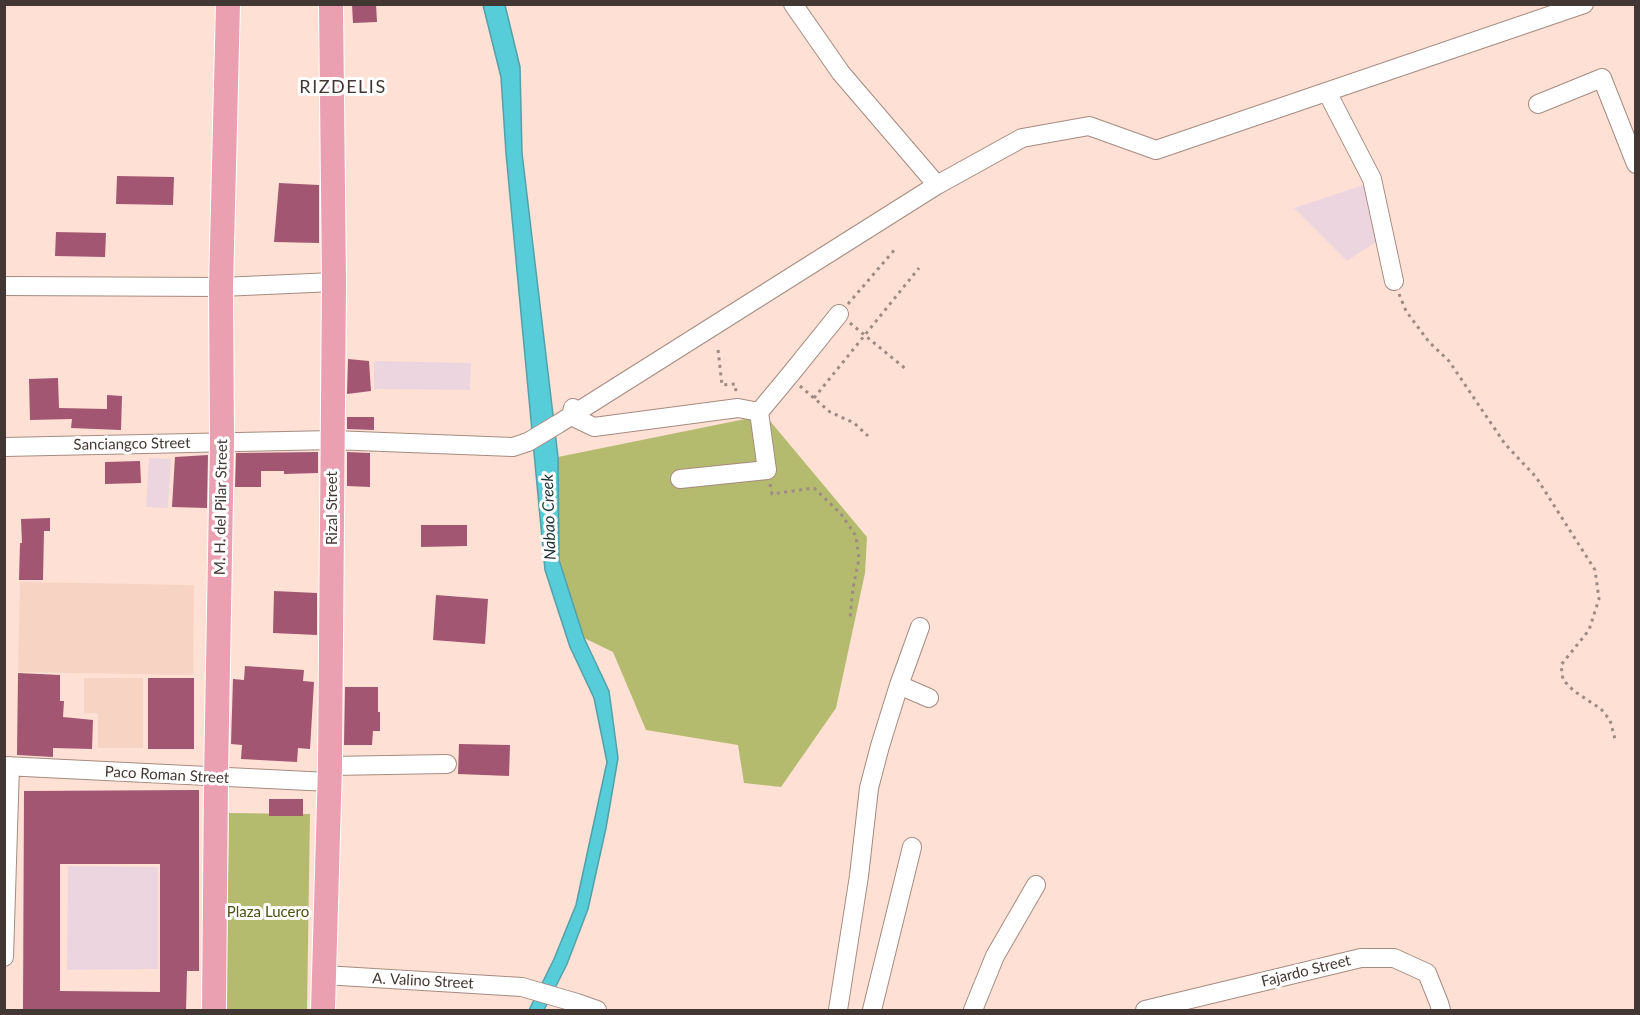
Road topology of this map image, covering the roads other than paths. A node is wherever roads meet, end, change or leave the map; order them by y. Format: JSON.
{"nodes":[{"id":1,"x":228,"y":4,"type":"edge"},
{"id":2,"x":330,"y":4,"type":"edge"},
{"id":3,"x":793,"y":4,"type":"edge"},
{"id":4,"x":1584,"y":4,"type":"edge"},
{"id":5,"x":1534,"y":13,"type":"edge"},
{"id":6,"x":1327,"y":92,"type":"junction"},
{"id":7,"x":1538,"y":104,"type":"dead end"},
{"id":8,"x":1635,"y":164,"type":"edge"},
{"id":9,"x":937,"y":184,"type":"junction"},
{"id":10,"x":1394,"y":281,"type":"road end"},
{"id":11,"x":334,"y":282,"type":"junction"},
{"id":12,"x":4,"y":286,"type":"edge"},
{"id":13,"x":221,"y":287,"type":"junction"},
{"id":14,"x":839,"y":314,"type":"road end"},
{"id":15,"x":692,"y":328,"type":"dead end"},
{"id":16,"x":759,"y":412,"type":"junction"},
{"id":17,"x":564,"y":420,"type":"junction"},
{"id":18,"x":332,"y":440,"type":"junction"},
{"id":19,"x":222,"y":442,"type":"junction"},
{"id":20,"x":4,"y":447,"type":"edge"},
{"id":21,"x":680,"y":479,"type":"dead end"},
{"id":22,"x":920,"y":627,"type":"dead end"},
{"id":23,"x":898,"y":685,"type":"junction"},
{"id":24,"x":929,"y":698,"type":"dead end"},
{"id":25,"x":447,"y":764,"type":"dead end"},
{"id":26,"x":7,"y":766,"type":"edge"},
{"id":27,"x":330,"y":774,"type":"junction"},
{"id":28,"x":216,"y":777,"type":"junction"},
{"id":29,"x":912,"y":847,"type":"dead end"},
{"id":30,"x":1036,"y":885,"type":"dead end"},
{"id":31,"x":4,"y":957,"type":"edge"},
{"id":32,"x":324,"y":975,"type":"junction"},
{"id":33,"x":214,"y":1011,"type":"edge"},
{"id":34,"x":323,"y":1011,"type":"edge"},
{"id":35,"x":597,"y":1011,"type":"edge"},
{"id":36,"x":838,"y":1011,"type":"edge"},
{"id":37,"x":872,"y":1011,"type":"edge"},
{"id":38,"x":973,"y":1011,"type":"edge"},
{"id":39,"x":1145,"y":1011,"type":"edge"},
{"id":40,"x":1441,"y":1011,"type":"edge"}],
"edges":[{"from":1,"to":13,"type":"main road","name":"M. H. del Pilar Street"},
{"from":2,"to":11,"type":"main road","name":"Rizal Street"},
{"from":3,"to":9,"type":"street"},
{"from":4,"to":5,"type":"street"},
{"from":5,"to":6,"type":"street"},
{"from":6,"to":9,"type":"street"},
{"from":6,"to":10,"type":"street"},
{"from":7,"to":8,"type":"street"},
{"from":9,"to":17,"type":"street"},
{"from":11,"to":13,"type":"street"},
{"from":11,"to":18,"type":"main road","name":"Rizal Street"},
{"from":12,"to":13,"type":"street"},
{"from":13,"to":19,"type":"main road","name":"M. H. del Pilar Street"},
{"from":14,"to":16,"type":"street"},
{"from":15,"to":17,"type":"street"},
{"from":16,"to":17,"type":"street"},
{"from":16,"to":21,"type":"street"},
{"from":17,"to":18,"type":"street","name":"Sanciangco Street"},
{"from":18,"to":19,"type":"street","name":"Sanciangco Street"},
{"from":18,"to":27,"type":"main road","name":"Rizal Street"},
{"from":19,"to":20,"type":"street","name":"Sanciangco Street"},
{"from":19,"to":28,"type":"main road","name":"M. H. del Pilar Street"},
{"from":22,"to":23,"type":"street"},
{"from":23,"to":24,"type":"street"},
{"from":23,"to":36,"type":"street"},
{"from":25,"to":27,"type":"street","name":"Paco Roman Street"},
{"from":26,"to":28,"type":"street","name":"Paco Roman Street"},
{"from":26,"to":31,"type":"street"},
{"from":27,"to":28,"type":"street","name":"Paco Roman Street"},
{"from":27,"to":32,"type":"main road","name":"Rizal Street"},
{"from":28,"to":33,"type":"main road","name":"M. H. del Pilar Street"},
{"from":29,"to":37,"type":"street"},
{"from":30,"to":38,"type":"street"},
{"from":32,"to":34,"type":"main road","name":"Rizal Street"},
{"from":32,"to":35,"type":"street","name":"A. Valino Street"},
{"from":39,"to":40,"type":"street","name":"Fajardo Street"}]}
